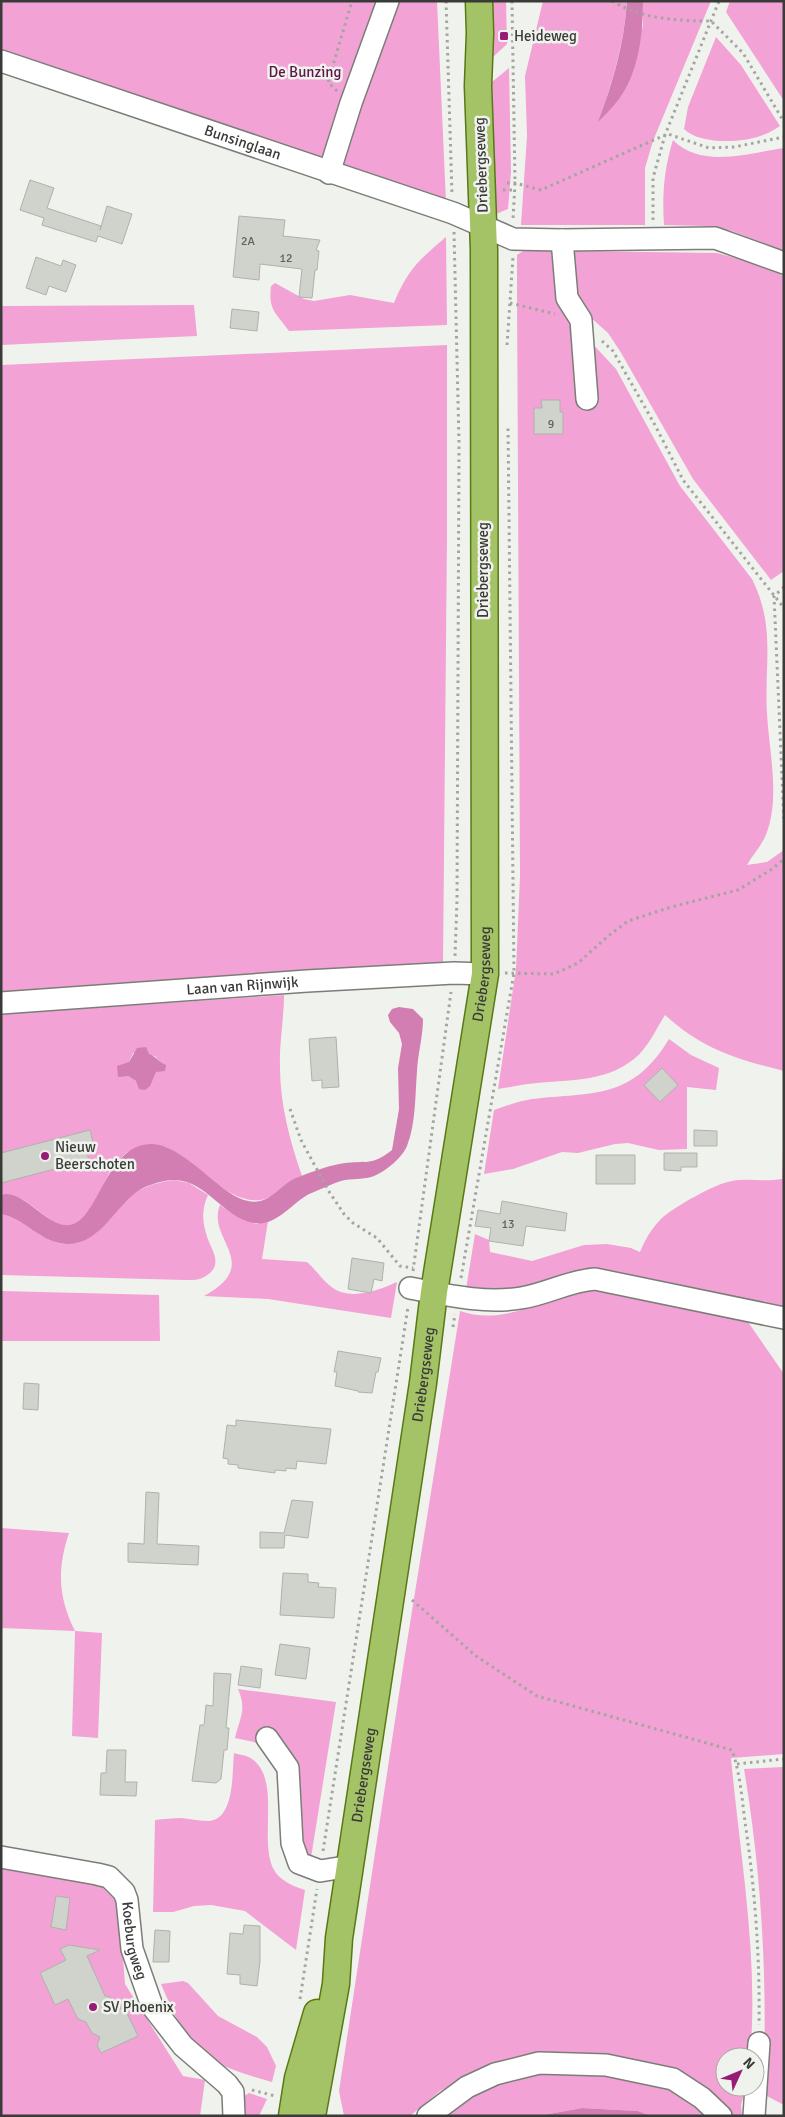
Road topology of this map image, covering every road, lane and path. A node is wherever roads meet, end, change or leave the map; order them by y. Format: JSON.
{"nodes":[{"id":1,"x":352,"y":1,"type":"edge"},
{"id":2,"x":388,"y":1,"type":"edge"},
{"id":3,"x":446,"y":1,"type":"edge"},
{"id":4,"x":479,"y":1,"type":"edge"},
{"id":5,"x":512,"y":1,"type":"edge"},
{"id":6,"x":612,"y":1,"type":"edge"},
{"id":7,"x":719,"y":1,"type":"edge"},
{"id":8,"x":711,"y":21,"type":"junction"},
{"id":9,"x":1,"y":61,"type":"edge"},
{"id":10,"x":351,"y":103,"type":"junction"},
{"id":11,"x":784,"y":122,"type":"edge"},
{"id":12,"x":665,"y":135,"type":"junction"},
{"id":13,"x":784,"y":137,"type":"edge"},
{"id":14,"x":329,"y":172,"type":"junction"},
{"id":15,"x":516,"y":183,"type":"junction"},
{"id":16,"x":507,"y":184,"type":"dead end"},
{"id":17,"x":452,"y":192,"type":"dead end"},
{"id":18,"x":483,"y":226,"type":"junction"},
{"id":19,"x":654,"y":238,"type":"junction"},
{"id":20,"x":513,"y":239,"type":"junction"},
{"id":21,"x":562,"y":240,"type":"junction"},
{"id":22,"x":454,"y":250,"type":"dead end"},
{"id":23,"x":784,"y":263,"type":"edge"},
{"id":24,"x":510,"y":303,"type":"dead end"},
{"id":25,"x":580,"y":320,"type":"junction"},
{"id":26,"x":587,"y":399,"type":"dead end"},
{"id":27,"x":784,"y":587,"type":"edge"},
{"id":28,"x":774,"y":596,"type":"junction"},
{"id":29,"x":784,"y":608,"type":"edge"},
{"id":30,"x":784,"y":822,"type":"edge"},
{"id":31,"x":784,"y":859,"type":"edge"},
{"id":32,"x":454,"y":972,"type":"junction"},
{"id":33,"x":514,"y":972,"type":"dead end"},
{"id":34,"x":485,"y":974,"type":"junction"},
{"id":35,"x":1,"y":1003,"type":"edge"},
{"id":36,"x":290,"y":1109,"type":"dead end"},
{"id":37,"x":419,"y":1283,"type":"junction"},
{"id":38,"x":784,"y":1318,"type":"edge"},
{"id":39,"x":412,"y":1600,"type":"dead end"},
{"id":40,"x":267,"y":1738,"type":"dead end"},
{"id":41,"x":784,"y":1759,"type":"edge"},
{"id":42,"x":737,"y":1764,"type":"junction"},
{"id":43,"x":1,"y":1857,"type":"edge"},
{"id":44,"x":351,"y":1866,"type":"junction"},
{"id":45,"x":320,"y":1871,"type":"junction"},
{"id":46,"x":339,"y":1938,"type":"junction"},
{"id":47,"x":298,"y":2007,"type":"dead end"},
{"id":48,"x":759,"y":2043,"type":"joint"},
{"id":49,"x":234,"y":2092,"type":"junction"},
{"id":50,"x":281,"y":2106,"type":"edge"},
{"id":51,"x":234,"y":2116,"type":"edge"},
{"id":52,"x":312,"y":2116,"type":"edge"},
{"id":53,"x":428,"y":2116,"type":"edge"},
{"id":54,"x":720,"y":2116,"type":"edge"},
{"id":55,"x":754,"y":2116,"type":"edge"}],
"edges":[{"from":1,"to":10,"type":"path"},
{"from":2,"to":10,"type":"street"},
{"from":3,"to":17,"type":"path","name":"Driebergseweg"},
{"from":4,"to":18,"type":"main road","name":"Driebergseweg"},
{"from":5,"to":15,"type":"path","name":"Driebergseweg"},
{"from":6,"to":8,"type":"path"},
{"from":7,"to":8,"type":"path"},
{"from":8,"to":11,"type":"path"},
{"from":8,"to":12,"type":"path"},
{"from":9,"to":14,"type":"street","name":"Bunsinglaan"},
{"from":10,"to":14,"type":"street"},
{"from":12,"to":13,"type":"path"},
{"from":12,"to":15,"type":"path"},
{"from":12,"to":19,"type":"path"},
{"from":14,"to":18,"type":"street","name":"Bunsinglaan"},
{"from":15,"to":16,"type":"path"},
{"from":15,"to":20,"type":"path","name":"Driebergseweg"},
{"from":18,"to":20,"type":"street"},
{"from":18,"to":34,"type":"main road","name":"Driebergseweg"},
{"from":19,"to":21,"type":"street"},
{"from":19,"to":23,"type":"street"},
{"from":20,"to":21,"type":"street"},
{"from":21,"to":25,"type":"street"},
{"from":22,"to":32,"type":"path","name":"Driebergseweg"},
{"from":24,"to":25,"type":"path"},
{"from":25,"to":26,"type":"street"},
{"from":25,"to":28,"type":"path"},
{"from":27,"to":28,"type":"path"},
{"from":28,"to":29,"type":"path"},
{"from":28,"to":30,"type":"path"},
{"from":31,"to":33,"type":"path"},
{"from":32,"to":34,"type":"street","name":"Laan van Rijnwijk"},
{"from":32,"to":35,"type":"street","name":"Laan van Rijnwijk"},
{"from":32,"to":37,"type":"path","name":"Driebergseweg"},
{"from":34,"to":37,"type":"main road","name":"Driebergseweg"},
{"from":36,"to":37,"type":"path"},
{"from":37,"to":38,"type":"street"},
{"from":37,"to":44,"type":"main road","name":"Driebergseweg"},
{"from":37,"to":45,"type":"path","name":"Driebergseweg"},
{"from":39,"to":42,"type":"path"},
{"from":40,"to":45,"type":"street"},
{"from":41,"to":42,"type":"path"},
{"from":42,"to":48,"type":"path"},
{"from":43,"to":49,"type":"street","name":"Koeburgweg"},
{"from":44,"to":45,"type":"street"},
{"from":44,"to":46,"type":"main road","name":"Driebergseweg"},
{"from":45,"to":47,"type":"path","name":"Driebergseweg"},
{"from":46,"to":50,"type":"main road","name":"Driebergseweg"},
{"from":46,"to":52,"type":"main road","name":"Driebergseweg"},
{"from":48,"to":55,"type":"street"},
{"from":49,"to":50,"type":"path"},
{"from":49,"to":51,"type":"street"},
{"from":53,"to":54,"type":"street"}]}
